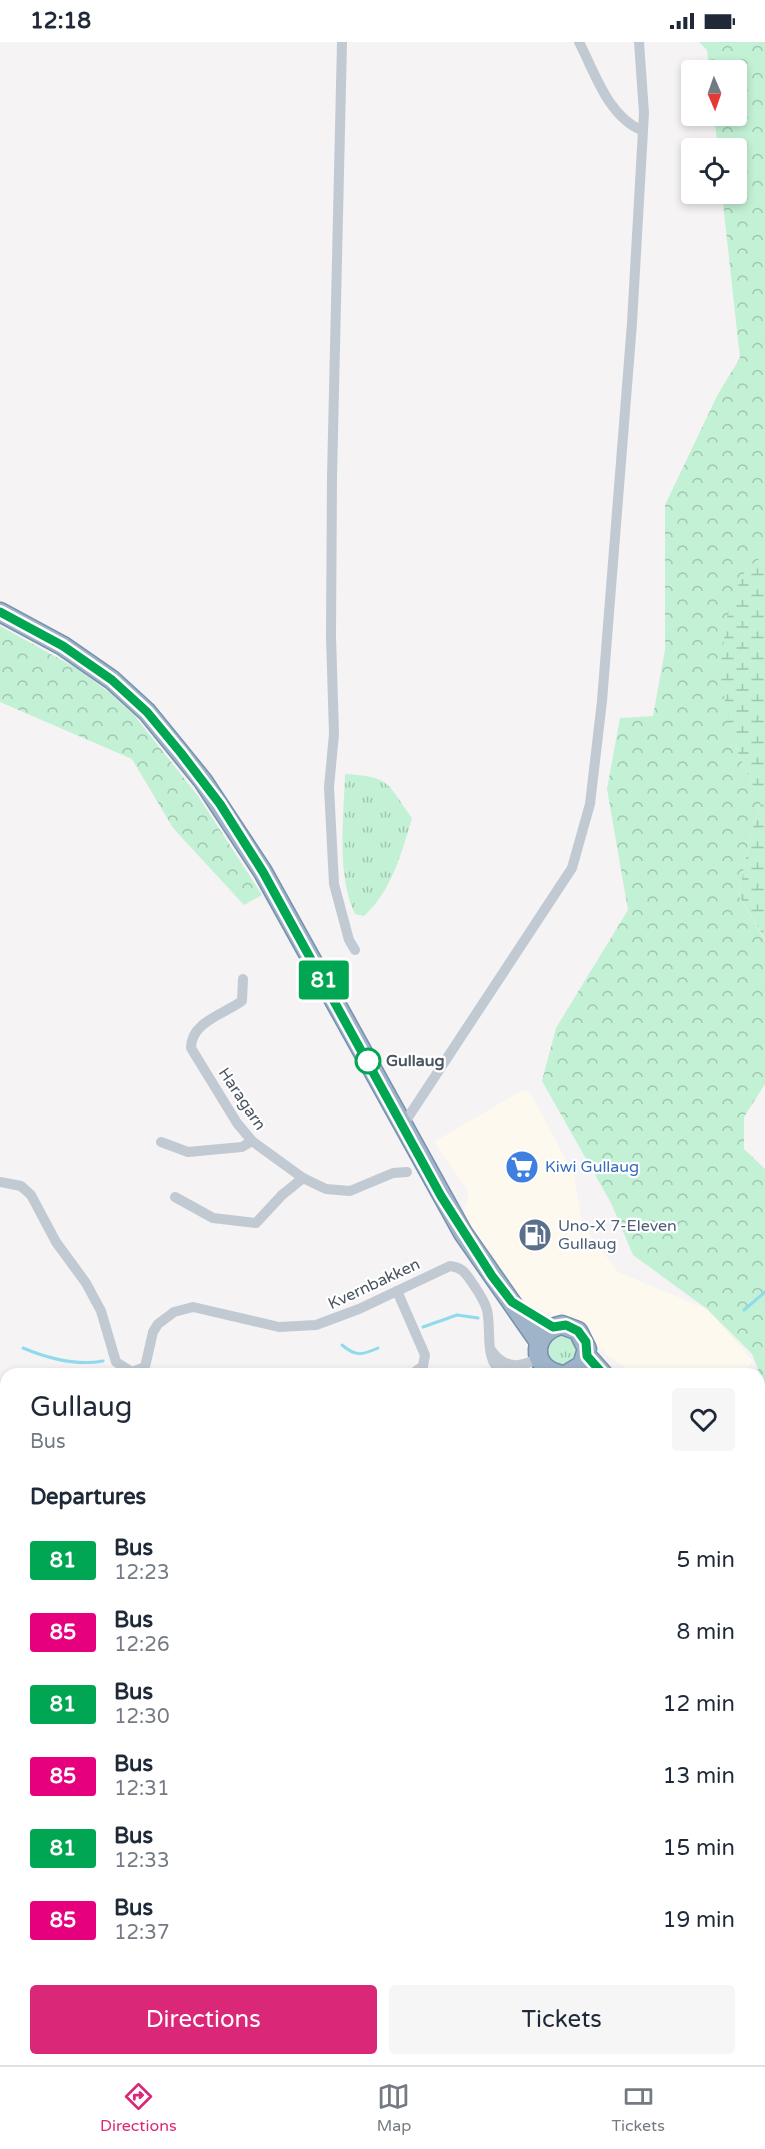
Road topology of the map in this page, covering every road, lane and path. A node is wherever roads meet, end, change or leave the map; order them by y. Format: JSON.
{"nodes":[{"id":1,"x":342,"y":42,"type":"edge"},
{"id":2,"x":579,"y":42,"type":"edge"},
{"id":3,"x":639,"y":42,"type":"edge"},
{"id":4,"x":641,"y":130,"type":"junction"},
{"id":5,"x":0,"y":612,"type":"edge"},
{"id":6,"x":355,"y":950,"type":"dead end"},
{"id":7,"x":243,"y":979,"type":"dead end"},
{"id":8,"x":403,"y":1125,"type":"junction"},
{"id":9,"x":252,"y":1141,"type":"junction"},
{"id":10,"x":161,"y":1142,"type":"dead end"},
{"id":11,"x":407,"y":1172,"type":"dead end"},
{"id":12,"x":303,"y":1178,"type":"junction"},
{"id":13,"x":0,"y":1182,"type":"edge"},
{"id":14,"x":175,"y":1197,"type":"dead end"},
{"id":15,"x":396,"y":1291,"type":"junction"},
{"id":16,"x":512,"y":1302,"type":"junction"},
{"id":17,"x":553,"y":1327,"type":"junction"},
{"id":18,"x":491,"y":1350,"type":"junction"},
{"id":19,"x":587,"y":1356,"type":"junction"},
{"id":20,"x":556,"y":1367,"type":"edge"},
{"id":21,"x":126,"y":1368,"type":"edge"},
{"id":22,"x":147,"y":1368,"type":"edge"},
{"id":23,"x":420,"y":1368,"type":"edge"},
{"id":24,"x":497,"y":1368,"type":"edge"},
{"id":25,"x":598,"y":1368,"type":"edge"}],
"edges":[{"from":1,"to":6,"type":"street"},
{"from":2,"to":4,"type":"street"},
{"from":3,"to":4,"type":"street"},
{"from":4,"to":8,"type":"street"},
{"from":5,"to":8,"type":"highway"},
{"from":7,"to":9,"type":"street","name":"Haragarn"},
{"from":8,"to":16,"type":"highway"},
{"from":9,"to":10,"type":"street"},
{"from":9,"to":12,"type":"street","name":"Haragarn"},
{"from":11,"to":12,"type":"street","name":"Haragarn"},
{"from":12,"to":14,"type":"street"},
{"from":13,"to":21,"type":"street","name":"Kvernbakken"},
{"from":15,"to":18,"type":"street","name":"Kvernbakken"},
{"from":15,"to":22,"type":"street","name":"Kvernbakken"},
{"from":15,"to":23,"type":"street"},
{"from":16,"to":17,"type":"highway"},
{"from":16,"to":20,"type":"highway"},
{"from":17,"to":19,"type":"highway"},
{"from":17,"to":20,"type":"highway"},
{"from":18,"to":20,"type":"street"},
{"from":18,"to":24,"type":"street","name":"Kvernbakken"},
{"from":19,"to":20,"type":"highway"},
{"from":19,"to":25,"type":"highway"}]}
